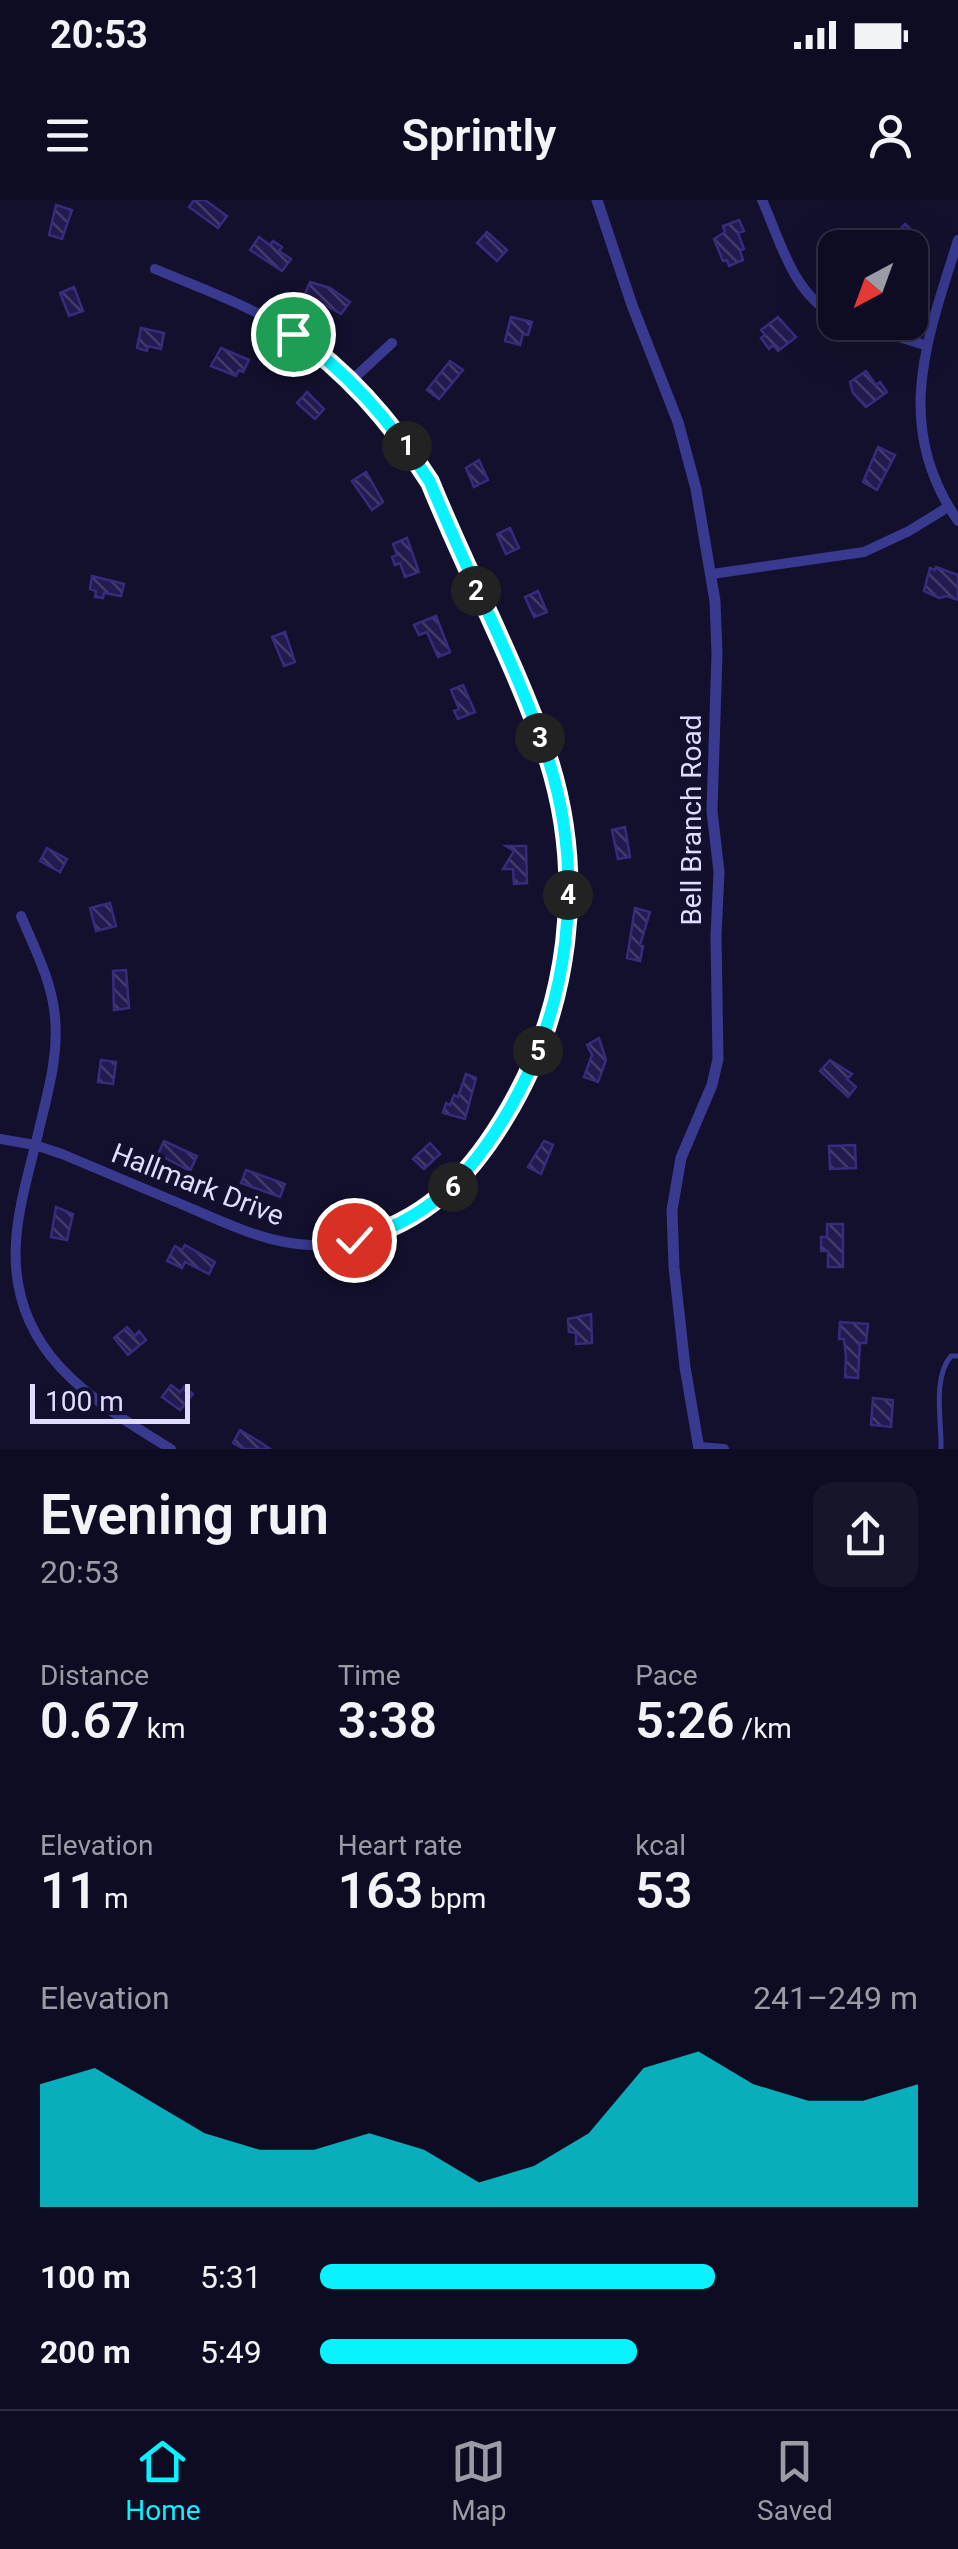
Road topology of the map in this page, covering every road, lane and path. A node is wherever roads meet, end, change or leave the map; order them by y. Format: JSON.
{"nodes":[{"id":1,"x":597,"y":200,"type":"edge"},
{"id":2,"x":762,"y":200,"type":"edge"},
{"id":3,"x":958,"y":240,"type":"edge"},
{"id":4,"x":155,"y":269,"type":"dead end"},
{"id":5,"x":818,"y":304,"type":"edge"},
{"id":6,"x":906,"y":340,"type":"edge"},
{"id":7,"x":392,"y":343,"type":"dead end"},
{"id":8,"x":925,"y":346,"type":"junction"},
{"id":9,"x":352,"y":381,"type":"junction"},
{"id":10,"x":948,"y":507,"type":"junction"},
{"id":11,"x":958,"y":521,"type":"edge"},
{"id":12,"x":712,"y":574,"type":"junction"},
{"id":13,"x":21,"y":916,"type":"dead end"},
{"id":14,"x":0,"y":1140,"type":"edge"},
{"id":15,"x":36,"y":1145,"type":"junction"},
{"id":16,"x":958,"y":1356,"type":"edge"},
{"id":17,"x":699,"y":1448,"type":"edge"},
{"id":18,"x":171,"y":1449,"type":"edge"},
{"id":19,"x":724,"y":1449,"type":"edge"},
{"id":20,"x":941,"y":1449,"type":"edge"}],
"edges":[{"from":1,"to":12,"type":"street","name":"Bell Branch Road"},
{"from":2,"to":5,"type":"street"},
{"from":3,"to":8,"type":"street"},
{"from":4,"to":9,"type":"street","name":"Hallmark Drive"},
{"from":6,"to":8,"type":"street"},
{"from":7,"to":9,"type":"street"},
{"from":8,"to":10,"type":"street"},
{"from":9,"to":15,"type":"street","name":"Hallmark Drive"},
{"from":10,"to":11,"type":"street"},
{"from":10,"to":12,"type":"street"},
{"from":12,"to":17,"type":"street","name":"Bell Branch Road"},
{"from":13,"to":15,"type":"street"},
{"from":14,"to":15,"type":"street","name":"Hallmark Drive"},
{"from":15,"to":18,"type":"street"},
{"from":16,"to":20,"type":"lane"},
{"from":17,"to":19,"type":"street"}]}
